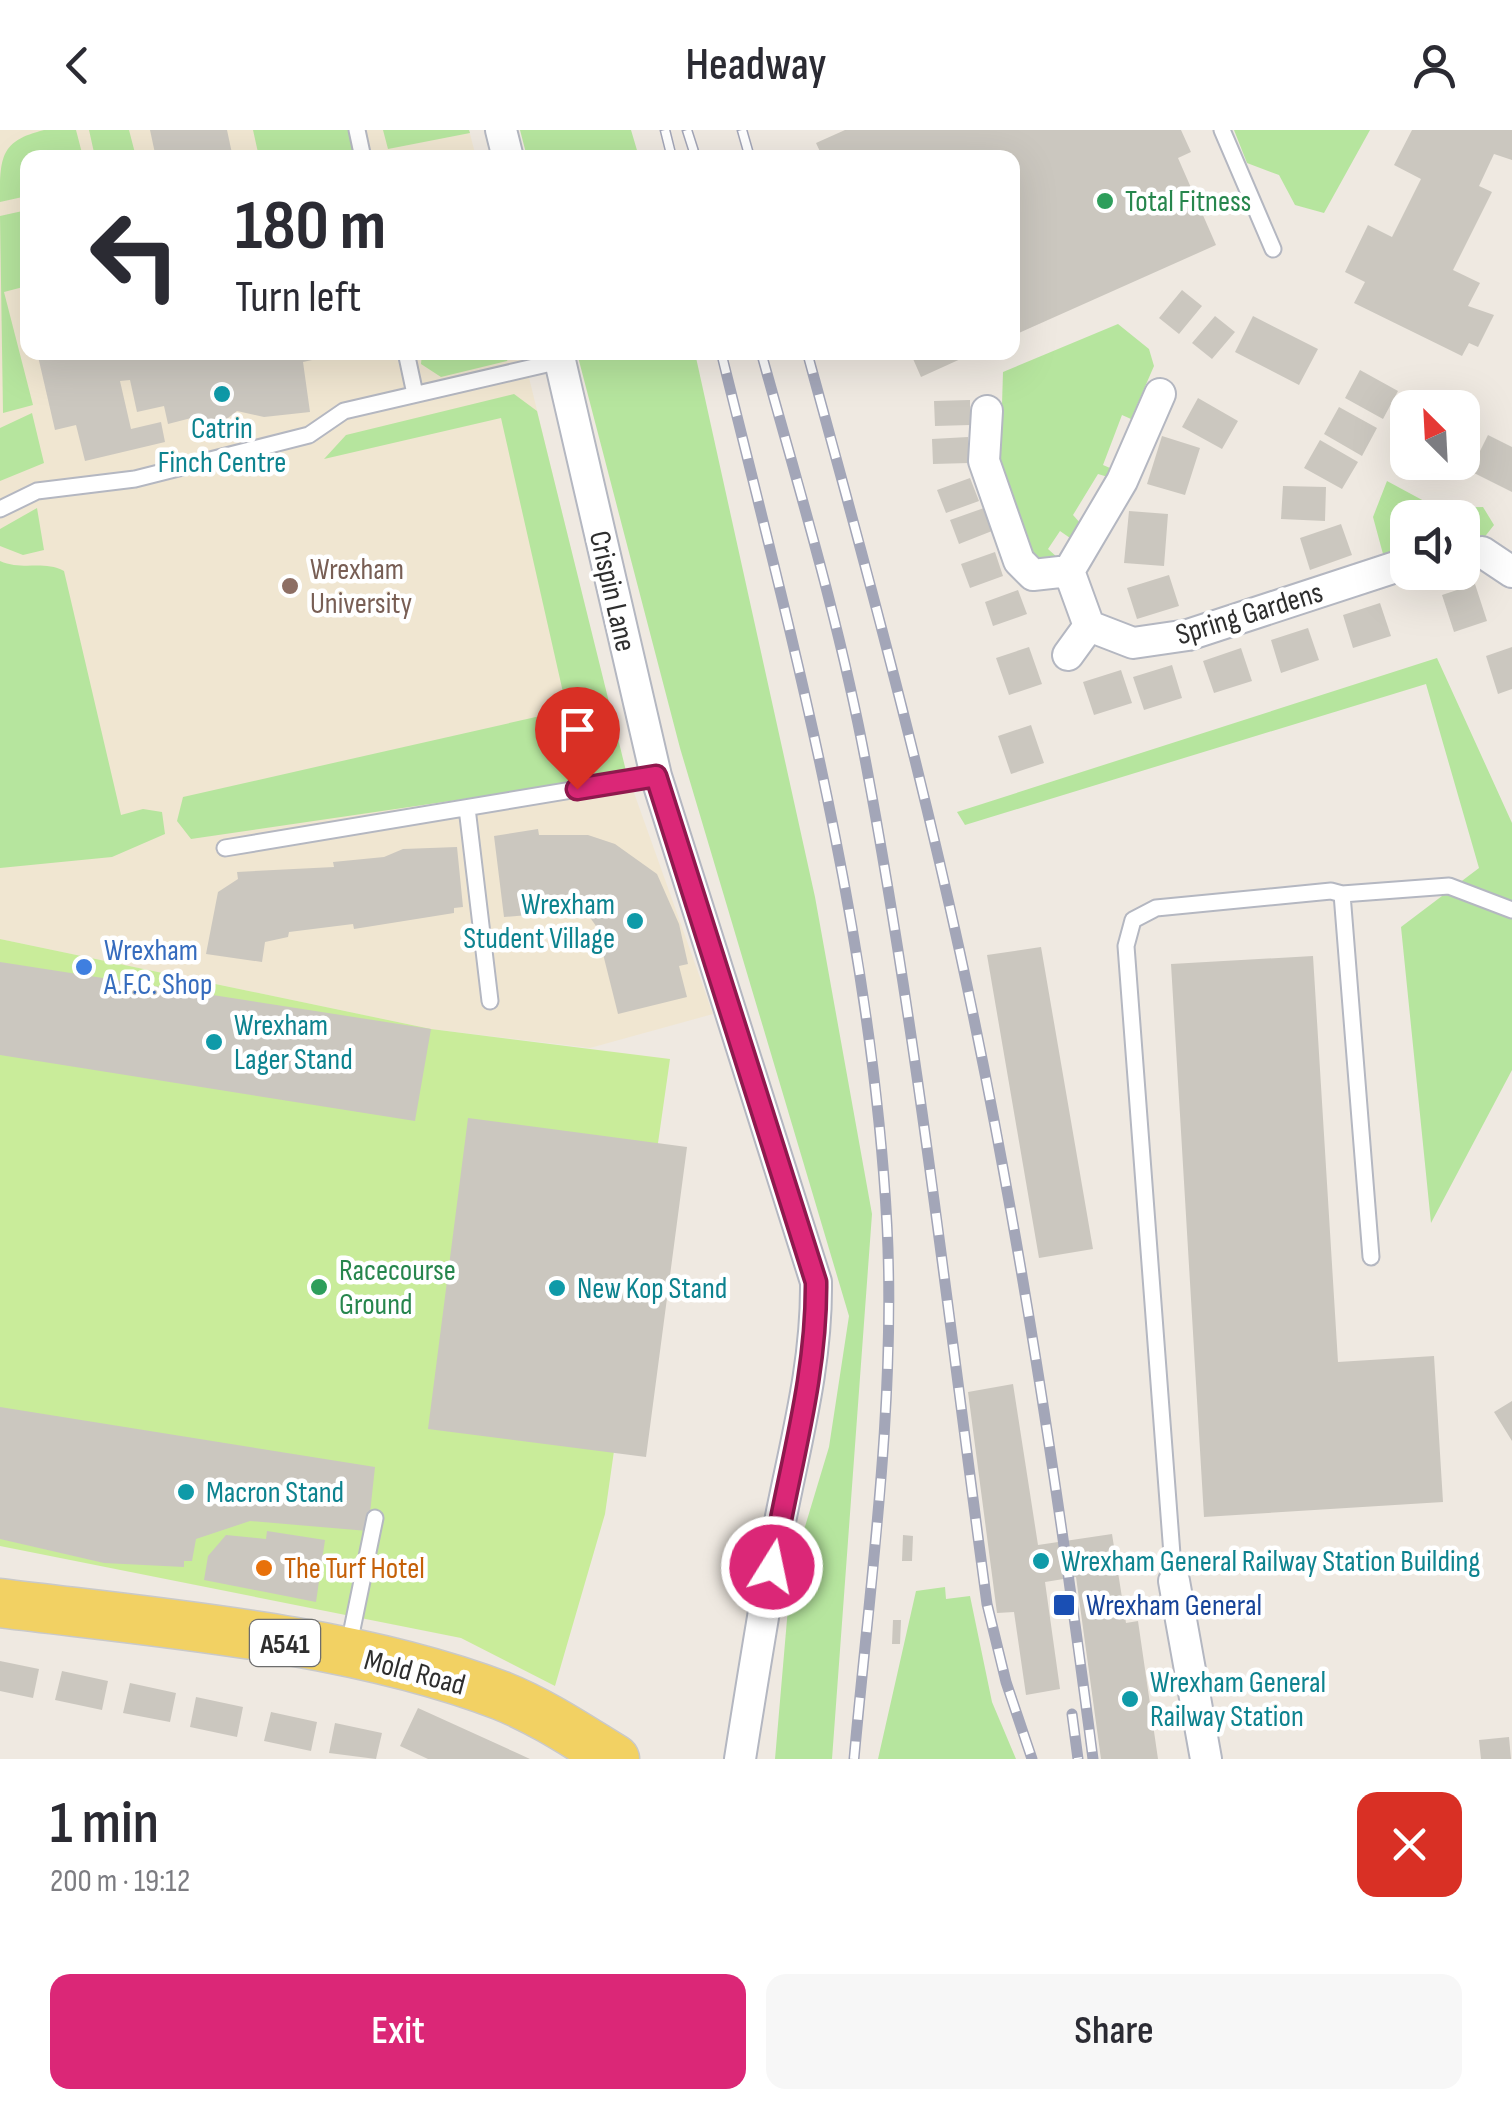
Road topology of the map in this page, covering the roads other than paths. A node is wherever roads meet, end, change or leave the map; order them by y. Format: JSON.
{"nodes":[{"id":1,"x":1222,"y":130,"type":"edge"},
{"id":2,"x":1273,"y":249,"type":"dead end"},
{"id":3,"x":408,"y":360,"type":"edge"},
{"id":4,"x":547,"y":360,"type":"edge"},
{"id":5,"x":560,"y":360,"type":"edge"},
{"id":6,"x":415,"y":394,"type":"junction"},
{"id":7,"x":1160,"y":394,"type":"dead end"},
{"id":8,"x":986,"y":411,"type":"dead end"},
{"id":9,"x":0,"y":509,"type":"edge"},
{"id":10,"x":1480,"y":552,"type":"edge"},
{"id":11,"x":1068,"y":570,"type":"junction"},
{"id":12,"x":1390,"y":570,"type":"edge"},
{"id":13,"x":1512,"y":572,"type":"edge"},
{"id":14,"x":1089,"y":626,"type":"junction"},
{"id":15,"x":1068,"y":655,"type":"dead end"},
{"id":16,"x":656,"y":776,"type":"junction"},
{"id":17,"x":468,"y":808,"type":"junction"},
{"id":18,"x":226,"y":848,"type":"dead end"},
{"id":19,"x":1342,"y":894,"type":"junction"},
{"id":20,"x":1512,"y":910,"type":"edge"},
{"id":21,"x":490,"y":1001,"type":"dead end"},
{"id":22,"x":1371,"y":1257,"type":"dead end"},
{"id":23,"x":375,"y":1518,"type":"dead end"},
{"id":24,"x":1174,"y":1581,"type":"joint"},
{"id":25,"x":0,"y":1584,"type":"edge"},
{"id":26,"x":0,"y":1602,"type":"edge"},
{"id":27,"x":140,"y":1621,"type":"junction"},
{"id":28,"x":347,"y":1653,"type":"junction"},
{"id":29,"x":568,"y":1745,"type":"edge"},
{"id":30,"x":616,"y":1759,"type":"edge"},
{"id":31,"x":740,"y":1759,"type":"edge"},
{"id":32,"x":1206,"y":1759,"type":"edge"}],
"edges":[{"from":1,"to":2,"type":"lane"},
{"from":3,"to":6,"type":"lane"},
{"from":4,"to":6,"type":"lane"},
{"from":5,"to":16,"type":"street","name":"Crispin Lane"},
{"from":6,"to":9,"type":"lane"},
{"from":7,"to":11,"type":"street"},
{"from":8,"to":11,"type":"street"},
{"from":10,"to":13,"type":"street"},
{"from":11,"to":14,"type":"street"},
{"from":12,"to":14,"type":"street","name":"Spring Gardens"},
{"from":14,"to":15,"type":"street"},
{"from":16,"to":17,"type":"lane"},
{"from":16,"to":31,"type":"street","name":"Crispin Lane"},
{"from":17,"to":18,"type":"lane"},
{"from":17,"to":21,"type":"lane"},
{"from":19,"to":20,"type":"lane"},
{"from":19,"to":22,"type":"lane"},
{"from":19,"to":24,"type":"lane"},
{"from":23,"to":28,"type":"lane"},
{"from":24,"to":32,"type":"street"},
{"from":25,"to":27,"type":"main road","name":"Mold Road","number":"A541"},
{"from":26,"to":27,"type":"main road","name":"Mold Road","number":"A541"},
{"from":27,"to":28,"type":"main road","name":"Mold Road","number":"A541"},
{"from":28,"to":29,"type":"main road","name":"Mold Road","number":"A541"},
{"from":29,"to":30,"type":"main road","name":"Mold Road","number":"A541"}]}
